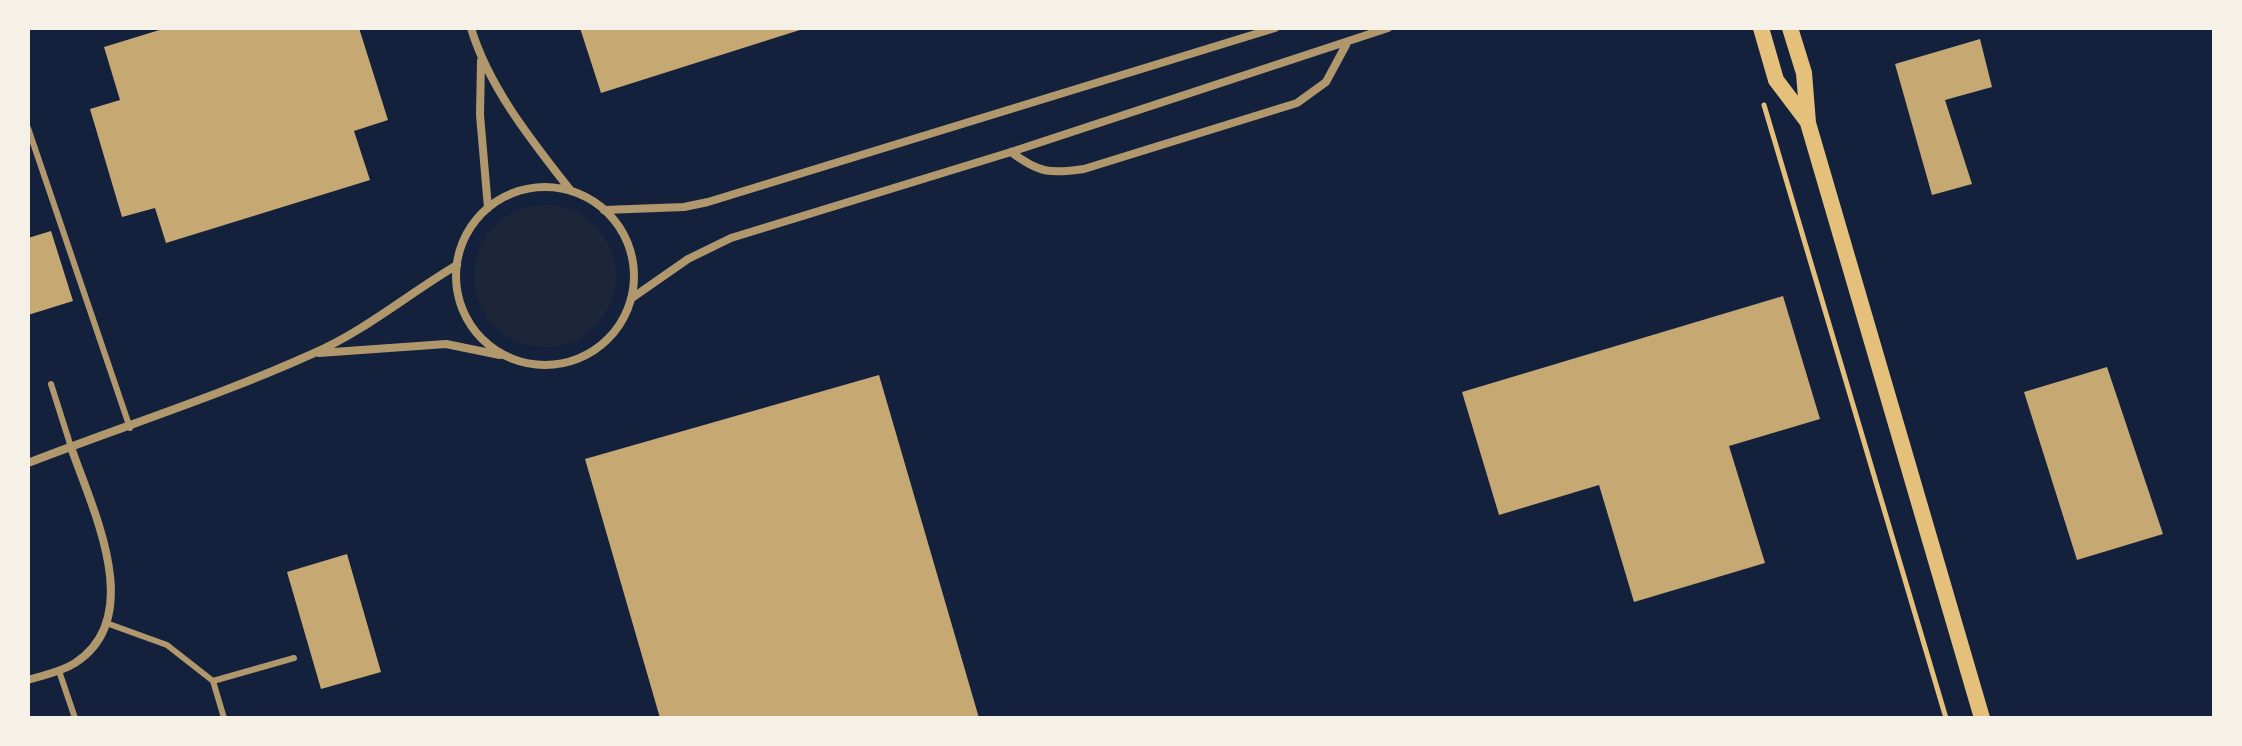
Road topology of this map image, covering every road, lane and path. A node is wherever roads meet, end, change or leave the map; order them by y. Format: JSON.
{"nodes":[{"id":1,"x":471,"y":28,"type":"edge"},
{"id":2,"x":1275,"y":28,"type":"edge"},
{"id":3,"x":1388,"y":28,"type":"edge"},
{"id":4,"x":1761,"y":28,"type":"edge"},
{"id":5,"x":1790,"y":28,"type":"edge"},
{"id":6,"x":1346,"y":44,"type":"junction"},
{"id":7,"x":481,"y":61,"type":"junction"},
{"id":8,"x":1763,"y":103,"type":"dead end"},
{"id":9,"x":1808,"y":123,"type":"junction"},
{"id":10,"x":28,"y":128,"type":"edge"},
{"id":11,"x":1011,"y":152,"type":"junction"},
{"id":12,"x":571,"y":192,"type":"junction"},
{"id":13,"x":488,"y":208,"type":"junction"},
{"id":14,"x":604,"y":210,"type":"junction"},
{"id":15,"x":457,"y":265,"type":"junction"},
{"id":16,"x":632,"y":298,"type":"junction"},
{"id":17,"x":314,"y":353,"type":"junction"},
{"id":18,"x":506,"y":356,"type":"junction"},
{"id":19,"x":51,"y":384,"type":"dead end"},
{"id":20,"x":130,"y":428,"type":"junction"},
{"id":21,"x":71,"y":447,"type":"junction"},
{"id":22,"x":28,"y":463,"type":"edge"},
{"id":23,"x":109,"y":624,"type":"junction"},
{"id":24,"x":294,"y":658,"type":"dead end"},
{"id":25,"x":59,"y":671,"type":"junction"},
{"id":26,"x":28,"y":680,"type":"edge"},
{"id":27,"x":213,"y":681,"type":"junction"},
{"id":28,"x":75,"y":718,"type":"edge"},
{"id":29,"x":224,"y":718,"type":"edge"},
{"id":30,"x":1946,"y":718,"type":"edge"},
{"id":31,"x":1982,"y":718,"type":"edge"}],
"edges":[{"from":1,"to":7,"type":"street"},
{"from":2,"to":14,"type":"street"},
{"from":3,"to":6,"type":"street"},
{"from":4,"to":9,"type":"main road"},
{"from":5,"to":9,"type":"main road"},
{"from":6,"to":11,"type":"street"},
{"from":6,"to":11,"type":"street"},
{"from":7,"to":12,"type":"street"},
{"from":7,"to":13,"type":"street"},
{"from":8,"to":30,"type":"path"},
{"from":9,"to":31,"type":"main road"},
{"from":10,"to":20,"type":"lane"},
{"from":11,"to":16,"type":"street"},
{"from":12,"to":13,"type":"street"},
{"from":12,"to":14,"type":"street"},
{"from":13,"to":15,"type":"street"},
{"from":14,"to":16,"type":"street"},
{"from":15,"to":17,"type":"street"},
{"from":15,"to":18,"type":"street"},
{"from":16,"to":18,"type":"street"},
{"from":17,"to":18,"type":"street"},
{"from":17,"to":20,"type":"street"},
{"from":19,"to":21,"type":"lane"},
{"from":20,"to":21,"type":"street"},
{"from":21,"to":22,"type":"street"},
{"from":21,"to":23,"type":"street"},
{"from":23,"to":25,"type":"street"},
{"from":23,"to":27,"type":"lane"},
{"from":24,"to":27,"type":"lane"},
{"from":25,"to":26,"type":"street"},
{"from":25,"to":28,"type":"lane"},
{"from":27,"to":29,"type":"lane"}]}
